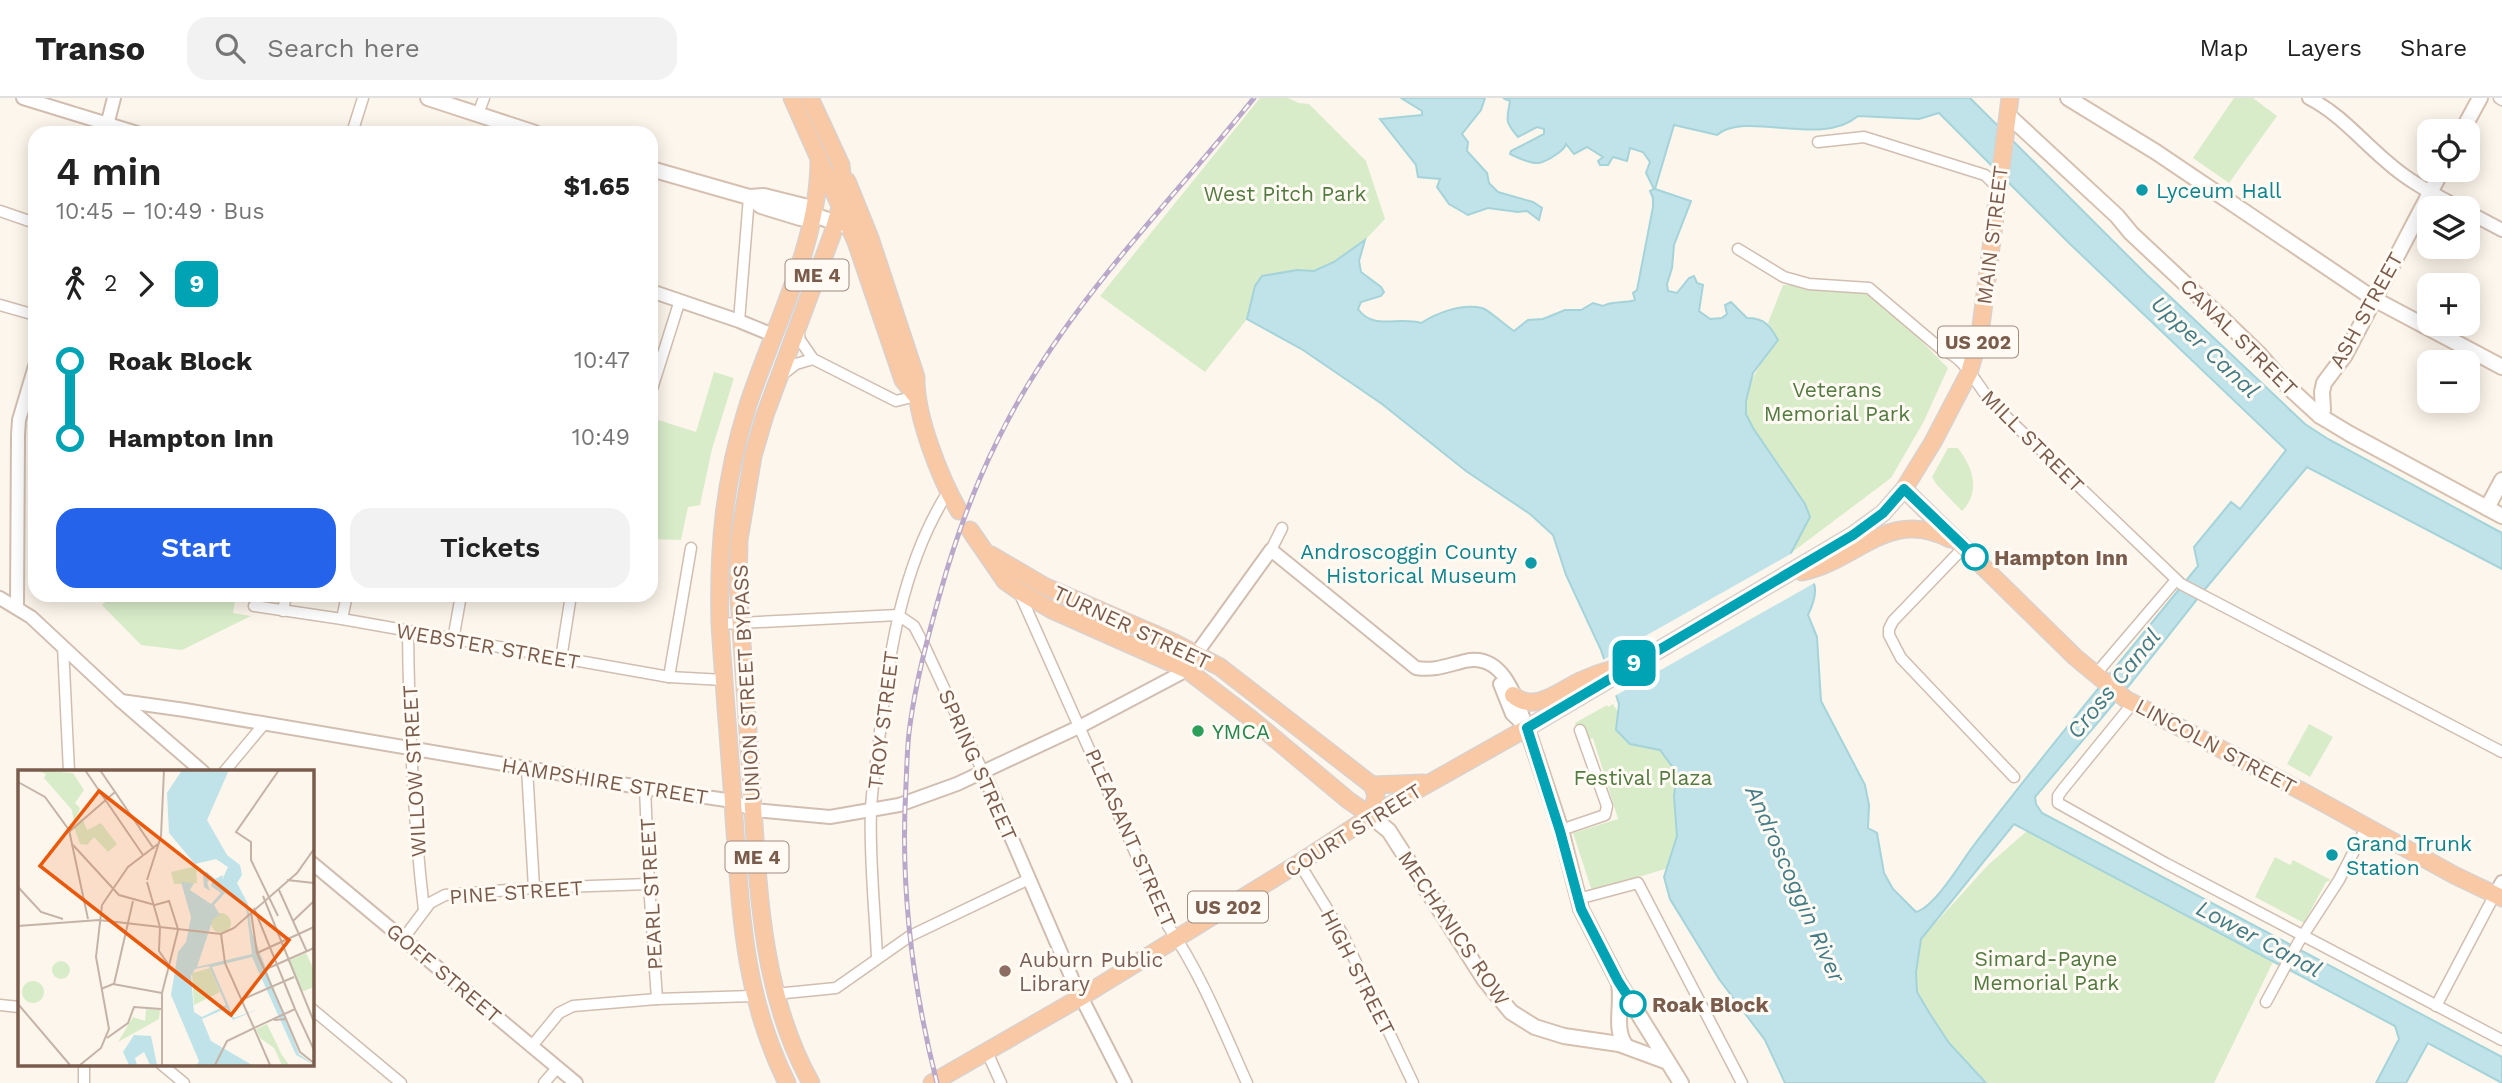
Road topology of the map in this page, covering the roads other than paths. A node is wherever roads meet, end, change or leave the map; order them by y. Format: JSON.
{"nodes":[{"id":1,"x":23,"y":98,"type":"edge"},
{"id":2,"x":114,"y":98,"type":"edge"},
{"id":3,"x":363,"y":98,"type":"edge"},
{"id":4,"x":428,"y":98,"type":"edge"},
{"id":5,"x":484,"y":98,"type":"edge"},
{"id":6,"x":792,"y":98,"type":"edge"},
{"id":7,"x":810,"y":98,"type":"edge"},
{"id":8,"x":2010,"y":98,"type":"edge"},
{"id":9,"x":2068,"y":98,"type":"edge"},
{"id":10,"x":2309,"y":98,"type":"edge"},
{"id":11,"x":2480,"y":98,"type":"edge"},
{"id":12,"x":478,"y":114,"type":"junction"},
{"id":13,"x":2469,"y":119,"type":"edge"},
{"id":14,"x":2007,"y":123,"type":"junction"},
{"id":15,"x":100,"y":126,"type":"edge"},
{"id":16,"x":107,"y":126,"type":"edge"},
{"id":17,"x":354,"y":126,"type":"edge"},
{"id":18,"x":514,"y":126,"type":"edge"},
{"id":19,"x":1818,"y":142,"type":"dead end"},
{"id":20,"x":819,"y":157,"type":"junction"},
{"id":21,"x":841,"y":165,"type":"junction"},
{"id":22,"x":658,"y":171,"type":"edge"},
{"id":23,"x":2435,"y":182,"type":"edge"},
{"id":24,"x":1998,"y":183,"type":"junction"},
{"id":25,"x":2430,"y":192,"type":"junction"},
{"id":26,"x":2438,"y":196,"type":"edge"},
{"id":27,"x":749,"y":197,"type":"junction"},
{"id":28,"x":841,"y":206,"type":"junction"},
{"id":29,"x":0,"y":211,"type":"edge"},
{"id":30,"x":814,"y":215,"type":"junction"},
{"id":31,"x":2480,"y":218,"type":"edge"},
{"id":32,"x":28,"y":221,"type":"edge"},
{"id":33,"x":844,"y":226,"type":"junction"},
{"id":34,"x":2502,"y":230,"type":"edge"},
{"id":35,"x":869,"y":235,"type":"junction"},
{"id":36,"x":1738,"y":249,"type":"dead end"},
{"id":37,"x":658,"y":293,"type":"edge"},
{"id":38,"x":2374,"y":299,"type":"junction"},
{"id":39,"x":680,"y":300,"type":"junction"},
{"id":40,"x":0,"y":305,"type":"edge"},
{"id":41,"x":28,"y":313,"type":"edge"},
{"id":42,"x":739,"y":321,"type":"junction"},
{"id":43,"x":797,"y":328,"type":"junction"},
{"id":44,"x":773,"y":335,"type":"junction"},
{"id":45,"x":813,"y":359,"type":"junction"},
{"id":46,"x":2502,"y":367,"type":"edge"},
{"id":47,"x":658,"y":370,"type":"edge"},
{"id":48,"x":1969,"y":373,"type":"junction"},
{"id":49,"x":779,"y":377,"type":"junction"},
{"id":50,"x":28,"y":390,"type":"edge"},
{"id":51,"x":916,"y":396,"type":"junction"},
{"id":52,"x":2320,"y":416,"type":"junction"},
{"id":53,"x":2502,"y":480,"type":"edge"},
{"id":54,"x":1904,"y":489,"type":"junction"},
{"id":55,"x":948,"y":492,"type":"junction"},
{"id":56,"x":2487,"y":508,"type":"junction"},
{"id":57,"x":959,"y":511,"type":"dead end"},
{"id":58,"x":2502,"y":516,"type":"edge"},
{"id":59,"x":1282,"y":528,"type":"dead end"},
{"id":60,"x":970,"y":530,"type":"dead end"},
{"id":61,"x":1965,"y":546,"type":"junction"},
{"id":62,"x":691,"y":548,"type":"dead end"},
{"id":63,"x":1270,"y":550,"type":"junction"},
{"id":64,"x":986,"y":552,"type":"junction"},
{"id":65,"x":1834,"y":554,"type":"junction"},
{"id":66,"x":2178,"y":582,"type":"junction"},
{"id":67,"x":1019,"y":591,"type":"junction"},
{"id":68,"x":0,"y":598,"type":"edge"},
{"id":69,"x":285,"y":602,"type":"edge"},
{"id":70,"x":346,"y":602,"type":"edge"},
{"id":71,"x":460,"y":602,"type":"edge"},
{"id":72,"x":570,"y":602,"type":"edge"},
{"id":73,"x":254,"y":606,"type":"dead end"},
{"id":74,"x":17,"y":607,"type":"junction"},
{"id":75,"x":283,"y":611,"type":"junction"},
{"id":76,"x":898,"y":615,"type":"junction"},
{"id":77,"x":342,"y":619,"type":"junction"},
{"id":78,"x":740,"y":623,"type":"junction"},
{"id":79,"x":1703,"y":623,"type":"joint"},
{"id":80,"x":720,"y":624,"type":"junction"},
{"id":81,"x":408,"y":632,"type":"junction"},
{"id":82,"x":453,"y":640,"type":"junction"},
{"id":83,"x":63,"y":646,"type":"junction"},
{"id":84,"x":1196,"y":654,"type":"junction"},
{"id":85,"x":561,"y":659,"type":"junction"},
{"id":86,"x":1496,"y":667,"type":"junction"},
{"id":87,"x":1187,"y":670,"type":"junction"},
{"id":88,"x":669,"y":677,"type":"junction"},
{"id":89,"x":2097,"y":677,"type":"junction"},
{"id":90,"x":724,"y":680,"type":"junction"},
{"id":91,"x":1586,"y":685,"type":"junction"},
{"id":92,"x":1513,"y":695,"type":"junction"},
{"id":93,"x":121,"y":701,"type":"junction"},
{"id":94,"x":2130,"y":701,"type":"junction"},
{"id":95,"x":264,"y":724,"type":"junction"},
{"id":96,"x":1081,"y":726,"type":"junction"},
{"id":97,"x":1527,"y":728,"type":"junction"},
{"id":98,"x":1580,"y":730,"type":"dead end"},
{"id":99,"x":412,"y":748,"type":"junction"},
{"id":100,"x":2502,"y":752,"type":"edge"},
{"id":101,"x":527,"y":768,"type":"junction"},
{"id":102,"x":69,"y":770,"type":"edge"},
{"id":103,"x":201,"y":770,"type":"edge"},
{"id":104,"x":226,"y":770,"type":"edge"},
{"id":105,"x":983,"y":772,"type":"junction"},
{"id":106,"x":2014,"y":777,"type":"dead end"},
{"id":107,"x":1430,"y":783,"type":"junction"},
{"id":108,"x":1372,"y":785,"type":"junction"},
{"id":109,"x":645,"y":788,"type":"junction"},
{"id":110,"x":733,"y":801,"type":"junction"},
{"id":111,"x":753,"y":810,"type":"junction"},
{"id":112,"x":871,"y":810,"type":"junction"},
{"id":113,"x":1371,"y":816,"type":"junction"},
{"id":114,"x":2367,"y":826,"type":"junction"},
{"id":115,"x":1560,"y":831,"type":"junction"},
{"id":116,"x":1299,"y":863,"type":"junction"},
{"id":117,"x":313,"y":864,"type":"edge"},
{"id":118,"x":1029,"y":879,"type":"junction"},
{"id":119,"x":649,"y":884,"type":"junction"},
{"id":120,"x":534,"y":888,"type":"junction"},
{"id":121,"x":2500,"y":891,"type":"edge"},
{"id":122,"x":1578,"y":899,"type":"junction"},
{"id":123,"x":424,"y":910,"type":"junction"},
{"id":124,"x":1177,"y":938,"type":"junction"},
{"id":125,"x":403,"y":939,"type":"junction"},
{"id":126,"x":2301,"y":939,"type":"junction"},
{"id":127,"x":877,"y":958,"type":"junction"},
{"id":128,"x":1618,"y":981,"type":"junction"},
{"id":129,"x":775,"y":994,"type":"junction"},
{"id":130,"x":753,"y":996,"type":"junction"},
{"id":131,"x":1083,"y":996,"type":"junction"},
{"id":132,"x":657,"y":999,"type":"junction"},
{"id":133,"x":2266,"y":1002,"type":"dead end"},
{"id":134,"x":0,"y":1005,"type":"edge"},
{"id":135,"x":2436,"y":1006,"type":"junction"},
{"id":136,"x":18,"y":1007,"type":"edge"},
{"id":137,"x":313,"y":1010,"type":"edge"},
{"id":138,"x":1648,"y":1030,"type":"junction"},
{"id":139,"x":2502,"y":1040,"type":"edge"},
{"id":140,"x":531,"y":1046,"type":"junction"},
{"id":141,"x":1626,"y":1046,"type":"junction"},
{"id":142,"x":986,"y":1052,"type":"junction"},
{"id":143,"x":1665,"y":1061,"type":"junction"},
{"id":144,"x":163,"y":1066,"type":"edge"},
{"id":145,"x":557,"y":1068,"type":"junction"},
{"id":146,"x":184,"y":1083,"type":"edge"},
{"id":147,"x":401,"y":1083,"type":"edge"},
{"id":148,"x":544,"y":1083,"type":"edge"},
{"id":149,"x":576,"y":1083,"type":"edge"},
{"id":150,"x":787,"y":1083,"type":"edge"},
{"id":151,"x":811,"y":1083,"type":"edge"},
{"id":152,"x":932,"y":1083,"type":"edge"},
{"id":153,"x":1001,"y":1083,"type":"edge"},
{"id":154,"x":1125,"y":1083,"type":"edge"},
{"id":155,"x":1247,"y":1083,"type":"edge"},
{"id":156,"x":1413,"y":1083,"type":"edge"},
{"id":157,"x":1681,"y":1083,"type":"edge"},
{"id":158,"x":1742,"y":1083,"type":"edge"}],
"edges":[{"from":1,"to":15,"type":"street"},
{"from":2,"to":16,"type":"street"},
{"from":3,"to":17,"type":"street"},
{"from":4,"to":12,"type":"main road"},
{"from":5,"to":12,"type":"street"},
{"from":6,"to":20,"type":"highway","number":"ME 4"},
{"from":7,"to":21,"type":"highway","number":"ME 4"},
{"from":8,"to":14,"type":"highway","name":"MAIN STREET","number":"US 202"},
{"from":9,"to":38,"type":"main road"},
{"from":10,"to":25,"type":"street"},
{"from":11,"to":13,"type":"main road"},
{"from":12,"to":18,"type":"main road"},
{"from":14,"to":24,"type":"highway","name":"MAIN STREET","number":"US 202"},
{"from":14,"to":52,"type":"main road","name":"CANAL STREET"},
{"from":19,"to":24,"type":"street"},
{"from":20,"to":28,"type":"highway"},
{"from":20,"to":30,"type":"highway","number":"ME 4"},
{"from":21,"to":28,"type":"highway","number":"ME 4"},
{"from":21,"to":35,"type":"highway"},
{"from":22,"to":27,"type":"main road"},
{"from":23,"to":25,"type":"main road","name":"ASH STREET"},
{"from":24,"to":48,"type":"highway","name":"MAIN STREET","number":"US 202"},
{"from":25,"to":26,"type":"street"},
{"from":25,"to":38,"type":"main road","name":"ASH STREET"},
{"from":27,"to":30,"type":"main road"},
{"from":27,"to":42,"type":"street"},
{"from":28,"to":33,"type":"highway","name":"UNION STREET BYPASS","number":"ME 4"},
{"from":29,"to":32,"type":"street"},
{"from":30,"to":33,"type":"main road"},
{"from":30,"to":44,"type":"highway","name":"UNION STREET BYPASS","number":"ME 4"},
{"from":31,"to":34,"type":"street"},
{"from":33,"to":35,"type":"main road"},
{"from":33,"to":43,"type":"highway","name":"UNION STREET BYPASS","number":"ME 4"},
{"from":33,"to":51,"type":"highway"},
{"from":35,"to":51,"type":"highway"},
{"from":36,"to":48,"type":"street","name":"MILL STREET"},
{"from":37,"to":39,"type":"street"},
{"from":38,"to":46,"type":"main road"},
{"from":38,"to":52,"type":"main road","name":"ASH STREET"},
{"from":39,"to":42,"type":"street"},
{"from":39,"to":47,"type":"street"},
{"from":40,"to":41,"type":"street"},
{"from":42,"to":44,"type":"street"},
{"from":43,"to":45,"type":"street"},
{"from":43,"to":49,"type":"highway","name":"UNION STREET BYPASS","number":"ME 4"},
{"from":44,"to":80,"type":"highway","name":"UNION STREET BYPASS","number":"ME 4"},
{"from":45,"to":49,"type":"street"},
{"from":45,"to":51,"type":"street"},
{"from":48,"to":54,"type":"highway","name":"MAIN STREET","number":"US 202"},
{"from":48,"to":66,"type":"street","name":"MILL STREET"},
{"from":49,"to":78,"type":"highway","name":"UNION STREET BYPASS","number":"ME 4"},
{"from":50,"to":74,"type":"street"},
{"from":51,"to":55,"type":"highway"},
{"from":52,"to":56,"type":"main road","name":"CANAL STREET"},
{"from":53,"to":56,"type":"main road"},
{"from":54,"to":61,"type":"highway","name":"LINCOLN STREET"},
{"from":54,"to":65,"type":"highway","name":"MAIN STREET","number":"US 202"},
{"from":55,"to":57,"type":"highway"},
{"from":55,"to":76,"type":"street","name":"TROY STREET"},
{"from":56,"to":58,"type":"main road","name":"CANAL STREET"},
{"from":59,"to":63,"type":"street"},
{"from":60,"to":64,"type":"highway","name":"TURNER STREET"},
{"from":61,"to":65,"type":"highway"},
{"from":61,"to":89,"type":"highway","name":"LINCOLN STREET"},
{"from":61,"to":106,"type":"street"},
{"from":62,"to":88,"type":"street"},
{"from":63,"to":84,"type":"street"},
{"from":63,"to":86,"type":"street"},
{"from":64,"to":67,"type":"highway","name":"TURNER STREET"},
{"from":64,"to":84,"type":"highway","name":"TURNER STREET"},
{"from":65,"to":79,"type":"highway","name":"MAIN STREET","number":"US 202"},
{"from":66,"to":89,"type":"street"},
{"from":66,"to":100,"type":"street","name":"MILL STREET"},
{"from":67,"to":87,"type":"highway","name":"TURNER STREET"},
{"from":67,"to":96,"type":"street","name":"PLEASANT STREET"},
{"from":68,"to":74,"type":"street"},
{"from":69,"to":75,"type":"street"},
{"from":70,"to":77,"type":"street"},
{"from":71,"to":82,"type":"street"},
{"from":72,"to":85,"type":"street"},
{"from":73,"to":75,"type":"street","name":"WEBSTER STREET"},
{"from":74,"to":83,"type":"street"},
{"from":75,"to":77,"type":"street","name":"WEBSTER STREET"},
{"from":76,"to":78,"type":"street"},
{"from":76,"to":105,"type":"street","name":"SPRING STREET"},
{"from":76,"to":112,"type":"street","name":"TROY STREET"},
{"from":77,"to":81,"type":"street","name":"WEBSTER STREET"},
{"from":78,"to":80,"type":"street"},
{"from":78,"to":111,"type":"highway","name":"UNION STREET BYPASS","number":"ME 4"},
{"from":79,"to":91,"type":"highway","name":"COURT STREET","number":"US 202"},
{"from":80,"to":90,"type":"highway","name":"UNION STREET BYPASS","number":"ME 4"},
{"from":81,"to":82,"type":"street","name":"WEBSTER STREET"},
{"from":81,"to":99,"type":"street","name":"WILLOW STREET"},
{"from":82,"to":85,"type":"street","name":"WEBSTER STREET"},
{"from":83,"to":93,"type":"street"},
{"from":83,"to":102,"type":"street"},
{"from":84,"to":87,"type":"street"},
{"from":84,"to":108,"type":"highway","name":"TURNER STREET"},
{"from":85,"to":88,"type":"street","name":"WEBSTER STREET"},
{"from":86,"to":92,"type":"street"},
{"from":86,"to":97,"type":"street"},
{"from":87,"to":96,"type":"street","name":"HAMPSHIRE STREET"},
{"from":87,"to":113,"type":"highway","name":"TURNER STREET"},
{"from":88,"to":90,"type":"street","name":"WEBSTER STREET"},
{"from":89,"to":94,"type":"highway","name":"LINCOLN STREET"},
{"from":90,"to":110,"type":"highway","name":"UNION STREET BYPASS","number":"ME 4"},
{"from":91,"to":92,"type":"highway"},
{"from":91,"to":97,"type":"highway","name":"COURT STREET","number":"US 202"},
{"from":92,"to":97,"type":"street"},
{"from":93,"to":95,"type":"street","name":"HAMPSHIRE STREET"},
{"from":93,"to":103,"type":"street"},
{"from":94,"to":114,"type":"highway","name":"LINCOLN STREET"},
{"from":94,"to":126,"type":"street"},
{"from":95,"to":99,"type":"street","name":"HAMPSHIRE STREET"},
{"from":95,"to":104,"type":"street"},
{"from":96,"to":105,"type":"street","name":"HAMPSHIRE STREET"},
{"from":96,"to":124,"type":"street","name":"PLEASANT STREET"},
{"from":97,"to":107,"type":"highway","name":"COURT STREET","number":"US 202"},
{"from":97,"to":115,"type":"main road"},
{"from":98,"to":115,"type":"street"},
{"from":99,"to":101,"type":"street","name":"HAMPSHIRE STREET"},
{"from":99,"to":123,"type":"street","name":"WILLOW STREET"},
{"from":101,"to":109,"type":"street","name":"HAMPSHIRE STREET"},
{"from":101,"to":120,"type":"street"},
{"from":105,"to":112,"type":"street","name":"HAMPSHIRE STREET"},
{"from":105,"to":118,"type":"street","name":"SPRING STREET"},
{"from":107,"to":108,"type":"highway"},
{"from":107,"to":113,"type":"highway","name":"COURT STREET","number":"US 202"},
{"from":108,"to":113,"type":"highway"},
{"from":109,"to":110,"type":"street","name":"HAMPSHIRE STREET"},
{"from":109,"to":119,"type":"street","name":"PEARL STREET"},
{"from":110,"to":111,"type":"street","name":"HAMPSHIRE STREET"},
{"from":110,"to":130,"type":"highway","name":"UNION STREET BYPASS","number":"ME 4"},
{"from":111,"to":112,"type":"street","name":"HAMPSHIRE STREET"},
{"from":111,"to":129,"type":"highway","name":"UNION STREET BYPASS","number":"ME 4"},
{"from":112,"to":127,"type":"street","name":"TROY STREET"},
{"from":113,"to":116,"type":"highway","name":"COURT STREET","number":"US 202"},
{"from":113,"to":141,"type":"main road","name":"MECHANICS ROW"},
{"from":114,"to":121,"type":"highway","name":"LINCOLN STREET"},
{"from":114,"to":126,"type":"street"},
{"from":115,"to":122,"type":"main road"},
{"from":116,"to":124,"type":"highway","name":"COURT STREET","number":"US 202"},
{"from":116,"to":156,"type":"street","name":"HIGH STREET"},
{"from":117,"to":125,"type":"street","name":"GOFF STREET"},
{"from":118,"to":127,"type":"street"},
{"from":118,"to":131,"type":"street","name":"SPRING STREET"},
{"from":119,"to":120,"type":"street","name":"PINE STREET"},
{"from":119,"to":132,"type":"street","name":"PEARL STREET"},
{"from":120,"to":123,"type":"street","name":"PINE STREET"},
{"from":121,"to":135,"type":"street"},
{"from":122,"to":128,"type":"main road"},
{"from":122,"to":158,"type":"street"},
{"from":123,"to":125,"type":"street","name":"PINE STREET"},
{"from":124,"to":131,"type":"highway","name":"COURT STREET","number":"US 202"},
{"from":124,"to":155,"type":"street","name":"PLEASANT STREET"},
{"from":125,"to":140,"type":"street","name":"GOFF STREET"},
{"from":126,"to":133,"type":"street"},
{"from":126,"to":135,"type":"street"},
{"from":127,"to":129,"type":"street"},
{"from":128,"to":138,"type":"main road"},
{"from":128,"to":141,"type":"main road"},
{"from":129,"to":151,"type":"highway","name":"UNION STREET BYPASS","number":"ME 4"},
{"from":130,"to":132,"type":"street"},
{"from":130,"to":150,"type":"highway","name":"UNION STREET BYPASS","number":"ME 4"},
{"from":131,"to":142,"type":"highway","name":"COURT STREET","number":"US 202"},
{"from":131,"to":154,"type":"street","name":"SPRING STREET"},
{"from":132,"to":140,"type":"street"},
{"from":134,"to":136,"type":"street"},
{"from":135,"to":139,"type":"street"},
{"from":137,"to":147,"type":"street"},
{"from":138,"to":141,"type":"main road"},
{"from":138,"to":143,"type":"main road"},
{"from":140,"to":145,"type":"street","name":"GOFF STREET"},
{"from":141,"to":143,"type":"main road"},
{"from":142,"to":152,"type":"highway","name":"COURT STREET","number":"US 202"},
{"from":142,"to":153,"type":"street"},
{"from":143,"to":157,"type":"main road"},
{"from":144,"to":146,"type":"street"},
{"from":145,"to":148,"type":"street"},
{"from":145,"to":149,"type":"street","name":"GOFF STREET"}]}
